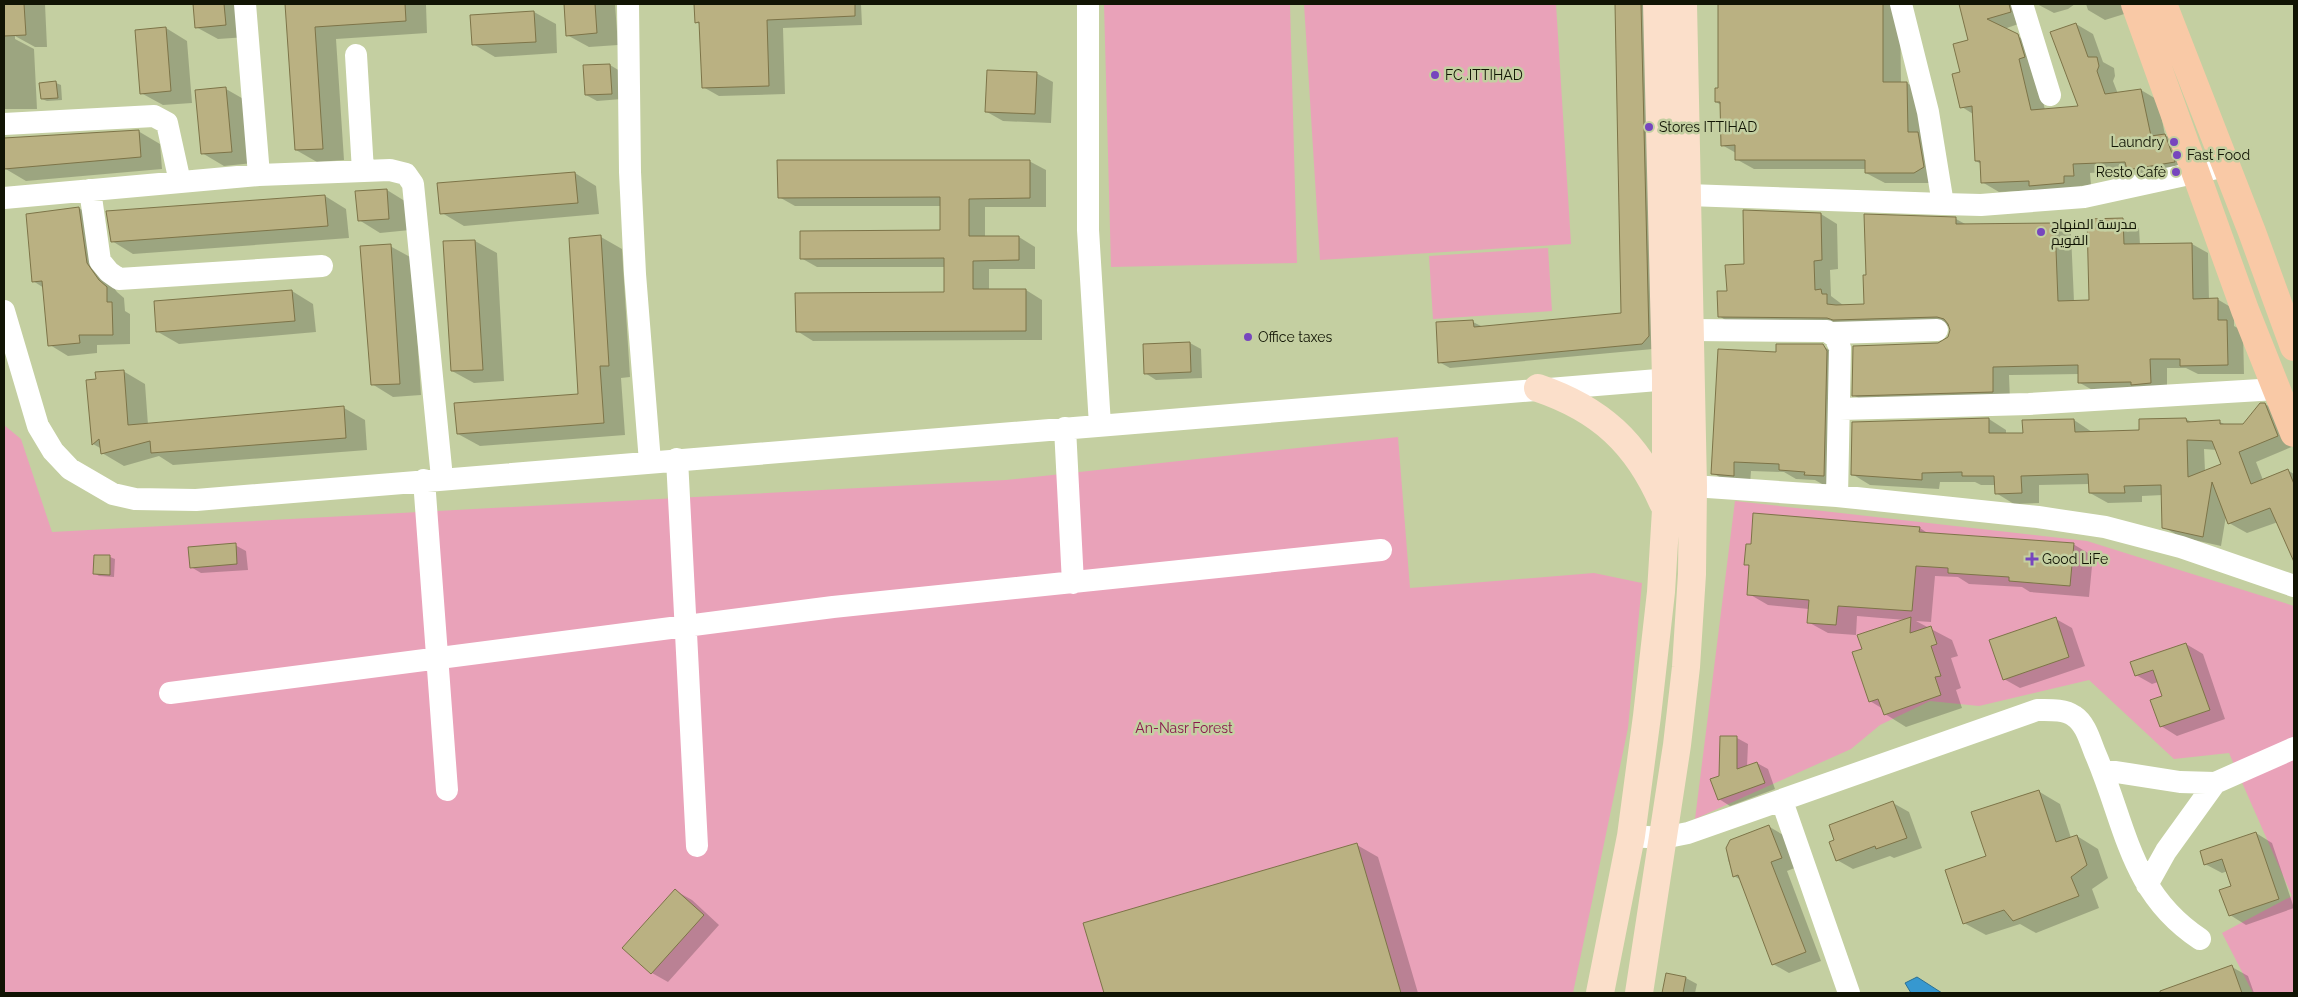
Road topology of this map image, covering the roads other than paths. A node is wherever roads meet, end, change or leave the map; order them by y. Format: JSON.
{"nodes":[{"id":1,"x":245,"y":4,"type":"edge"},
{"id":2,"x":628,"y":4,"type":"edge"},
{"id":3,"x":1088,"y":4,"type":"edge"},
{"id":4,"x":1657,"y":4,"type":"edge"},
{"id":5,"x":1683,"y":4,"type":"edge"},
{"id":6,"x":1901,"y":4,"type":"edge"},
{"id":7,"x":2022,"y":4,"type":"edge"},
{"id":8,"x":2135,"y":4,"type":"edge"},
{"id":9,"x":2163,"y":4,"type":"edge"},
{"id":10,"x":356,"y":55,"type":"dead end"},
{"id":11,"x":2050,"y":95,"type":"dead end"},
{"id":12,"x":4,"y":124,"type":"edge"},
{"id":13,"x":2226,"y":166,"type":"junction"},
{"id":14,"x":363,"y":171,"type":"junction"},
{"id":15,"x":2197,"y":174,"type":"junction"},
{"id":16,"x":259,"y":175,"type":"junction"},
{"id":17,"x":180,"y":182,"type":"junction"},
{"id":18,"x":90,"y":190,"type":"junction"},
{"id":19,"x":1688,"y":195,"type":"junction"},
{"id":20,"x":4,"y":198,"type":"edge"},
{"id":21,"x":1944,"y":204,"type":"junction"},
{"id":22,"x":322,"y":266,"type":"dead end"},
{"id":23,"x":4,"y":311,"type":"edge"},
{"id":24,"x":1690,"y":330,"type":"junction"},
{"id":25,"x":1937,"y":330,"type":"dead end"},
{"id":26,"x":1832,"y":333,"type":"junction"},
{"id":27,"x":2294,"y":347,"type":"edge"},
{"id":28,"x":1678,"y":378,"type":"junction"},
{"id":29,"x":1538,"y":388,"type":"junction"},
{"id":30,"x":2277,"y":388,"type":"junction"},
{"id":31,"x":1840,"y":409,"type":"junction"},
{"id":32,"x":1100,"y":426,"type":"junction"},
{"id":33,"x":1065,"y":428,"type":"junction"},
{"id":34,"x":2294,"y":433,"type":"edge"},
{"id":35,"x":677,"y":459,"type":"junction"},
{"id":36,"x":650,"y":462,"type":"junction"},
{"id":37,"x":433,"y":479,"type":"junction"},
{"id":38,"x":1694,"y":486,"type":"junction"},
{"id":39,"x":1837,"y":496,"type":"junction"},
{"id":40,"x":1666,"y":510,"type":"junction"},
{"id":41,"x":1380,"y":550,"type":"dead end"},
{"id":42,"x":1073,"y":583,"type":"junction"},
{"id":43,"x":2294,"y":586,"type":"edge"},
{"id":44,"x":687,"y":627,"type":"junction"},
{"id":45,"x":437,"y":660,"type":"junction"},
{"id":46,"x":170,"y":693,"type":"dead end"},
{"id":47,"x":2294,"y":748,"type":"edge"},
{"id":48,"x":2103,"y":770,"type":"junction"},
{"id":49,"x":2215,"y":783,"type":"junction"},
{"id":50,"x":447,"y":790,"type":"dead end"},
{"id":51,"x":1782,"y":800,"type":"junction"},
{"id":52,"x":1630,"y":836,"type":"junction"},
{"id":53,"x":1663,"y":838,"type":"junction"},
{"id":54,"x":697,"y":846,"type":"dead end"},
{"id":55,"x":2147,"y":885,"type":"junction"},
{"id":56,"x":2200,"y":939,"type":"dead end"},
{"id":57,"x":1600,"y":993,"type":"edge"},
{"id":58,"x":1638,"y":993,"type":"edge"},
{"id":59,"x":1849,"y":993,"type":"edge"}],
"edges":[{"from":1,"to":16,"type":"street"},
{"from":2,"to":36,"type":"street"},
{"from":3,"to":32,"type":"street"},
{"from":4,"to":28,"type":"main road"},
{"from":5,"to":19,"type":"main road"},
{"from":6,"to":21,"type":"street"},
{"from":7,"to":11,"type":"street"},
{"from":8,"to":15,"type":"highway"},
{"from":9,"to":13,"type":"highway"},
{"from":10,"to":14,"type":"street"},
{"from":12,"to":17,"type":"street"},
{"from":13,"to":15,"type":"street"},
{"from":13,"to":27,"type":"highway"},
{"from":14,"to":16,"type":"street"},
{"from":14,"to":37,"type":"street"},
{"from":15,"to":21,"type":"street"},
{"from":15,"to":30,"type":"highway"},
{"from":16,"to":17,"type":"street"},
{"from":17,"to":18,"type":"street"},
{"from":18,"to":20,"type":"street"},
{"from":18,"to":22,"type":"street"},
{"from":19,"to":21,"type":"street"},
{"from":19,"to":24,"type":"main road"},
{"from":23,"to":37,"type":"street"},
{"from":24,"to":26,"type":"street"},
{"from":24,"to":28,"type":"main road"},
{"from":25,"to":26,"type":"street"},
{"from":26,"to":31,"type":"street"},
{"from":28,"to":29,"type":"street"},
{"from":28,"to":38,"type":"main road"},
{"from":28,"to":40,"type":"main road"},
{"from":29,"to":32,"type":"street"},
{"from":29,"to":40,"type":"main road"},
{"from":30,"to":31,"type":"street"},
{"from":30,"to":34,"type":"highway"},
{"from":31,"to":39,"type":"street"},
{"from":32,"to":33,"type":"street"},
{"from":33,"to":35,"type":"street"},
{"from":33,"to":42,"type":"street"},
{"from":35,"to":36,"type":"street"},
{"from":35,"to":44,"type":"street"},
{"from":36,"to":37,"type":"street"},
{"from":37,"to":45,"type":"street"},
{"from":38,"to":39,"type":"street"},
{"from":38,"to":53,"type":"main road"},
{"from":39,"to":43,"type":"street"},
{"from":40,"to":52,"type":"main road"},
{"from":41,"to":42,"type":"street"},
{"from":42,"to":44,"type":"street"},
{"from":44,"to":45,"type":"street"},
{"from":44,"to":54,"type":"street"},
{"from":45,"to":46,"type":"street"},
{"from":45,"to":50,"type":"street"},
{"from":47,"to":49,"type":"street"},
{"from":48,"to":49,"type":"street"},
{"from":48,"to":51,"type":"street"},
{"from":48,"to":55,"type":"street"},
{"from":49,"to":55,"type":"street"},
{"from":51,"to":53,"type":"street"},
{"from":51,"to":59,"type":"street"},
{"from":52,"to":53,"type":"street"},
{"from":52,"to":57,"type":"main road"},
{"from":53,"to":58,"type":"main road"},
{"from":55,"to":56,"type":"street"}]}
